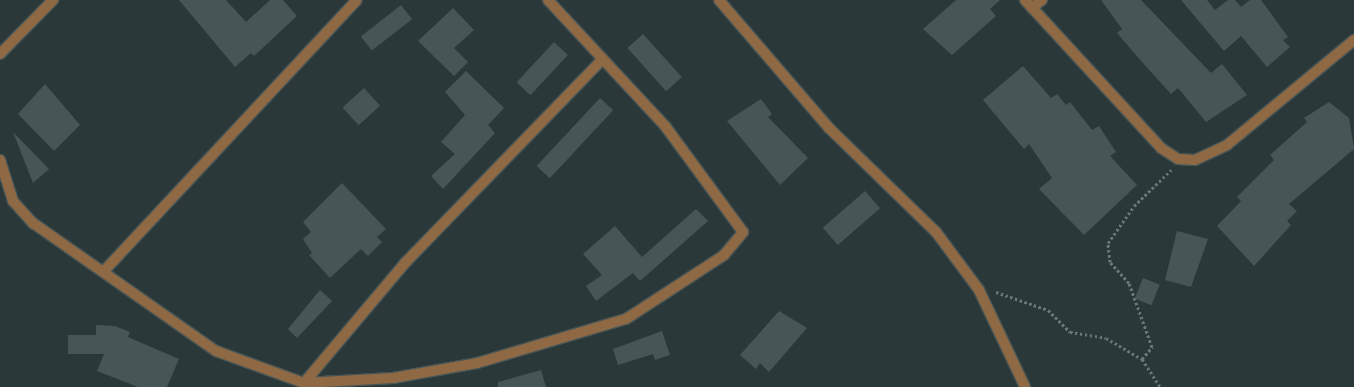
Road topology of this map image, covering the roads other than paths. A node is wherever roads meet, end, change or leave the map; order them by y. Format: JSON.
{"nodes":[{"id":1,"x":53,"y":0,"type":"edge"},
{"id":2,"x":358,"y":0,"type":"edge"},
{"id":3,"x":548,"y":0,"type":"edge"},
{"id":4,"x":719,"y":0,"type":"edge"},
{"id":5,"x":1042,"y":0,"type":"edge"},
{"id":6,"x":1029,"y":4,"type":"edge"},
{"id":7,"x":1354,"y":40,"type":"edge"},
{"id":8,"x":0,"y":54,"type":"edge"},
{"id":9,"x":602,"y":60,"type":"junction"},
{"id":10,"x":0,"y":160,"type":"edge"},
{"id":11,"x":105,"y":270,"type":"junction"},
{"id":12,"x":304,"y":383,"type":"junction"},
{"id":13,"x":1025,"y":387,"type":"edge"}],
"edges":[{"from":1,"to":8,"type":"street"},
{"from":2,"to":11,"type":"street"},
{"from":3,"to":9,"type":"street"},
{"from":4,"to":13,"type":"street"},
{"from":5,"to":6,"type":"street"},
{"from":6,"to":7,"type":"street"},
{"from":9,"to":12,"type":"street"},
{"from":9,"to":12,"type":"street"},
{"from":10,"to":11,"type":"street"},
{"from":11,"to":12,"type":"street"}]}
